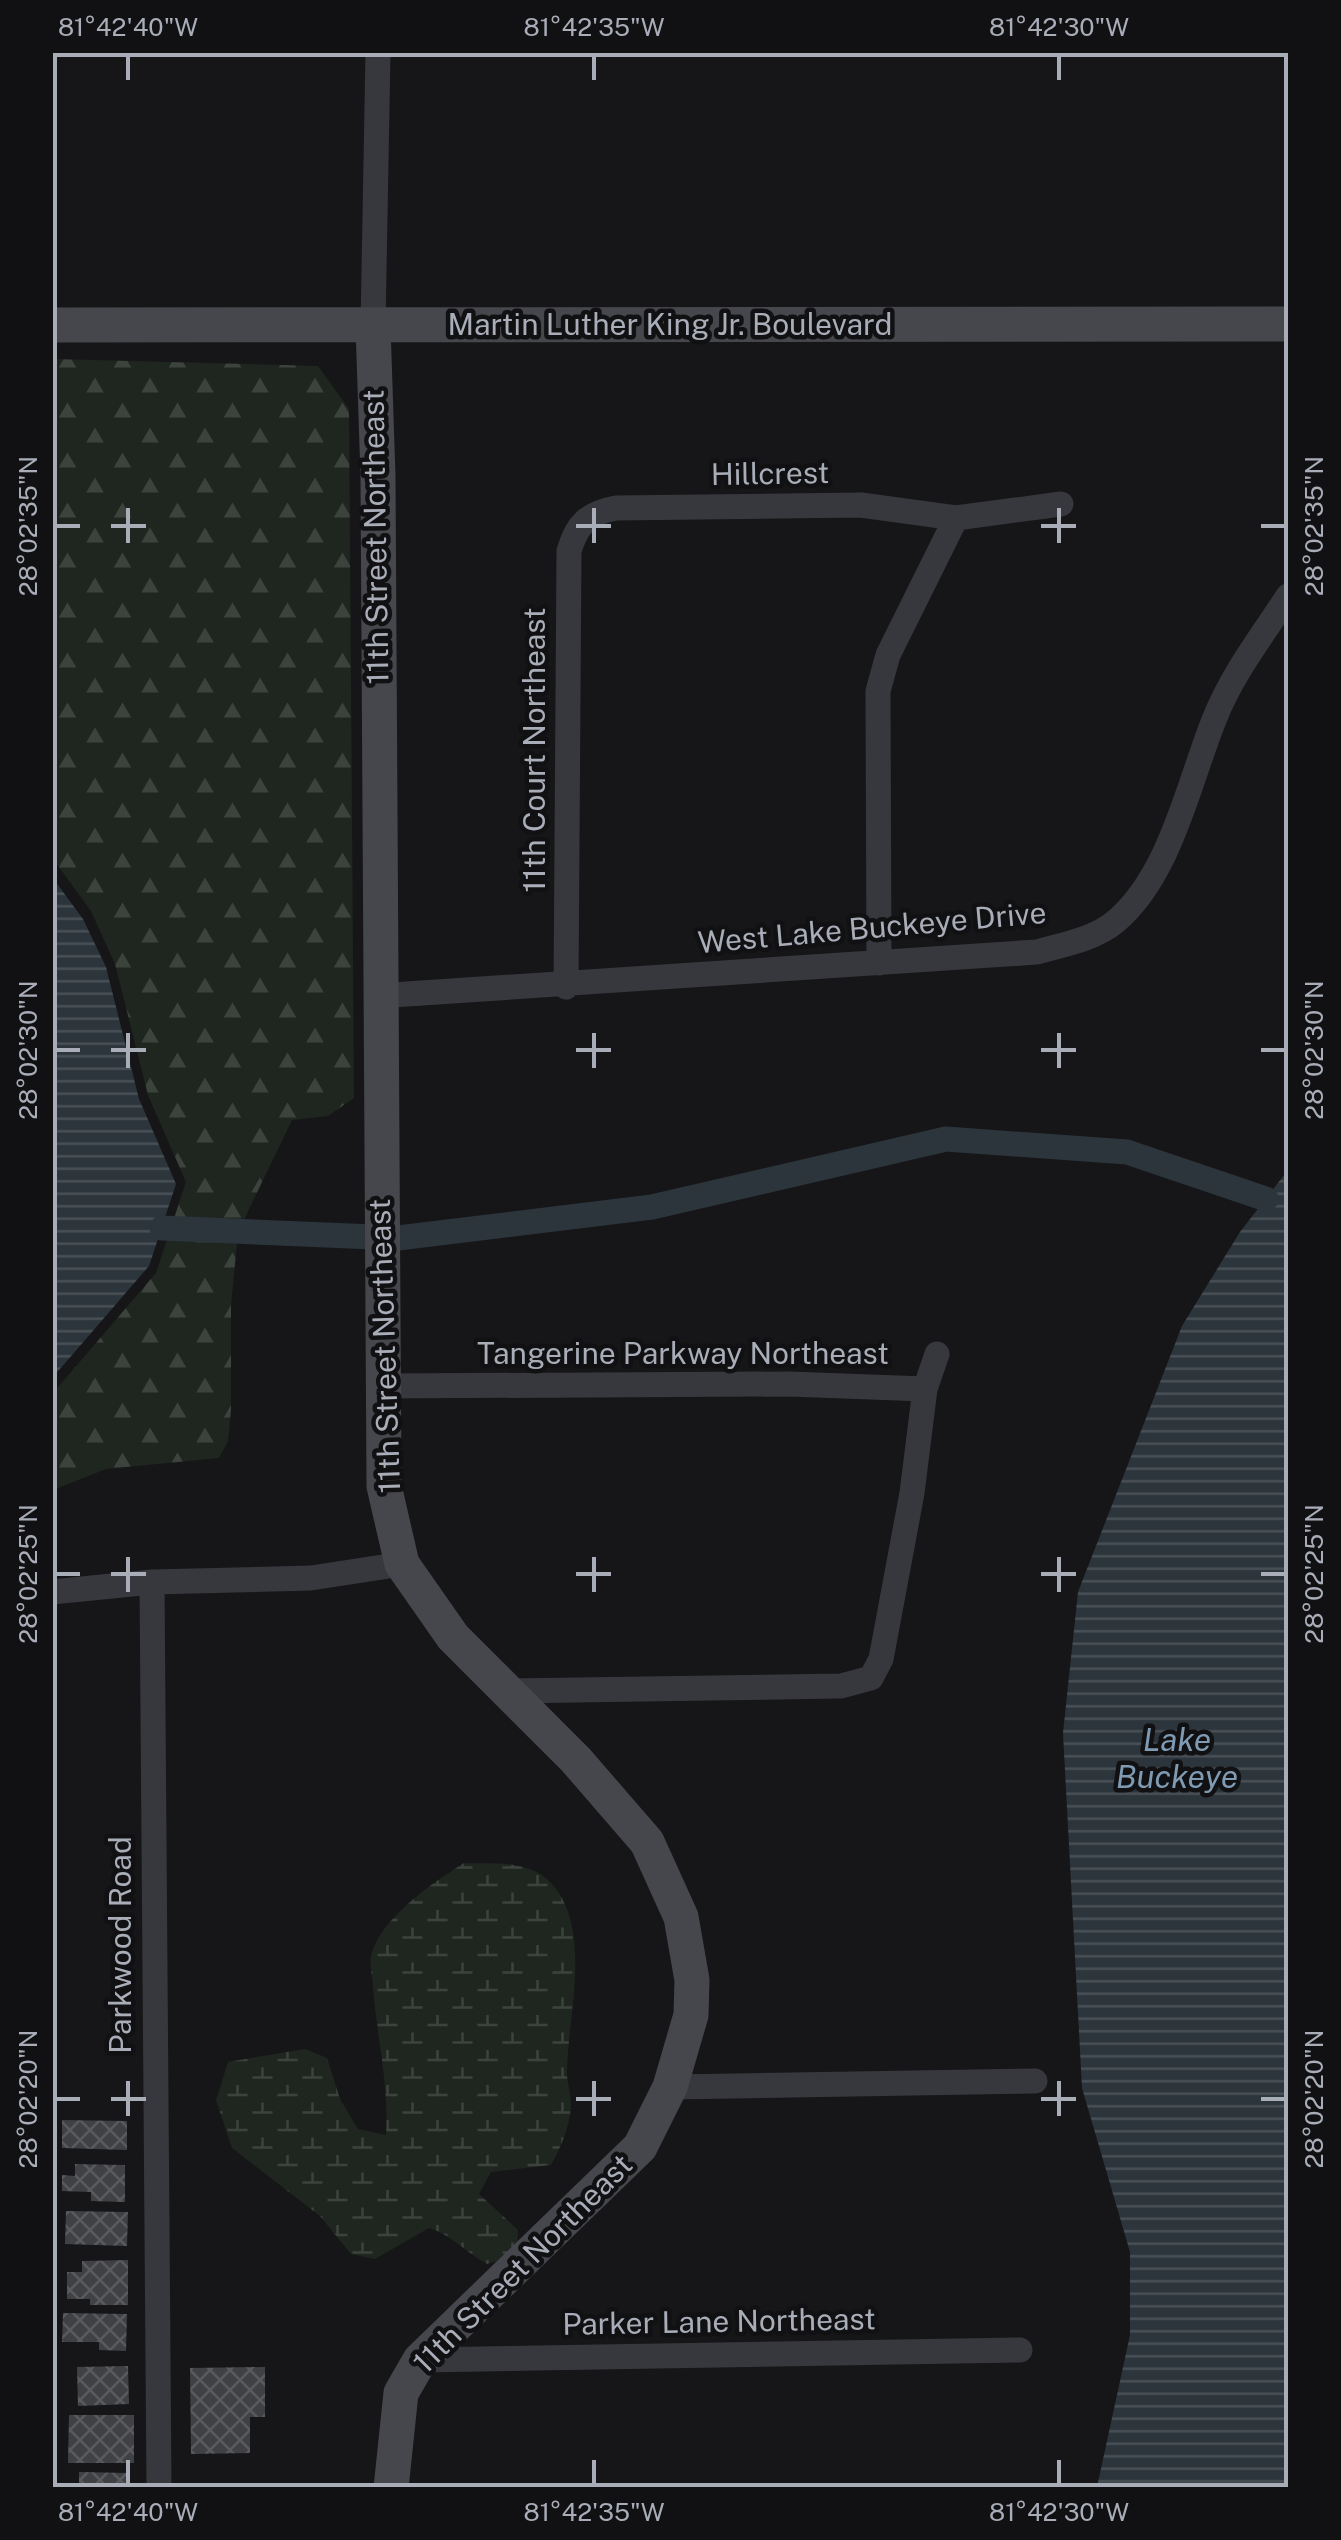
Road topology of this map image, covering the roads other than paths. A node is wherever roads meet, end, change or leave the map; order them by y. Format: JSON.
{"nodes":[{"id":1,"x":378,"y":52,"type":"edge"},
{"id":2,"x":1288,"y":324,"type":"edge"},
{"id":3,"x":52,"y":325,"type":"edge"},
{"id":4,"x":373,"y":326,"type":"junction"},
{"id":5,"x":1061,"y":504,"type":"dead end"},
{"id":6,"x":956,"y":518,"type":"junction"},
{"id":7,"x":587,"y":519,"type":"joint"},
{"id":8,"x":1288,"y":596,"type":"edge"},
{"id":9,"x":879,"y":963,"type":"junction"},
{"id":10,"x":566,"y":987,"type":"junction"},
{"id":11,"x":377,"y":996,"type":"junction"},
{"id":12,"x":937,"y":1354,"type":"dead end"},
{"id":13,"x":382,"y":1386,"type":"junction"},
{"id":14,"x":924,"y":1388,"type":"junction"},
{"id":15,"x":402,"y":1564,"type":"junction"},
{"id":16,"x":152,"y":1582,"type":"junction"},
{"id":17,"x":52,"y":1592,"type":"edge"},
{"id":18,"x":508,"y":1691,"type":"junction"},
{"id":19,"x":1035,"y":2081,"type":"dead end"},
{"id":20,"x":670,"y":2087,"type":"junction"},
{"id":21,"x":1020,"y":2350,"type":"dead end"},
{"id":22,"x":420,"y":2360,"type":"junction"},
{"id":23,"x":159,"y":2488,"type":"edge"},
{"id":24,"x":391,"y":2488,"type":"edge"}],
"edges":[{"from":1,"to":4,"type":"street","name":"11th Street Northeast"},
{"from":2,"to":4,"type":"street","name":"Martin Luther King Jr. Boulevard"},
{"from":3,"to":4,"type":"street","name":"Martin Luther King Jr. Boulevard"},
{"from":4,"to":11,"type":"street","name":"11th Street Northeast"},
{"from":5,"to":6,"type":"street","name":"Hillcrest"},
{"from":6,"to":7,"type":"street","name":"Hillcrest"},
{"from":6,"to":9,"type":"street"},
{"from":7,"to":10,"type":"street","name":"11th Court Northeast"},
{"from":8,"to":9,"type":"street","name":"West Lake Buckeye Drive"},
{"from":9,"to":10,"type":"street","name":"West Lake Buckeye Drive"},
{"from":10,"to":11,"type":"street","name":"West Lake Buckeye Drive"},
{"from":11,"to":13,"type":"street","name":"11th Street Northeast"},
{"from":12,"to":14,"type":"street"},
{"from":13,"to":14,"type":"street","name":"Tangerine Parkway Northeast"},
{"from":13,"to":15,"type":"street","name":"11th Street Northeast"},
{"from":14,"to":18,"type":"street","name":"Tangerine Parkway Northeast"},
{"from":15,"to":16,"type":"street"},
{"from":15,"to":18,"type":"street","name":"11th Street Northeast"},
{"from":16,"to":17,"type":"street"},
{"from":16,"to":23,"type":"street","name":"Parkwood Road"},
{"from":18,"to":20,"type":"street","name":"11th Street Northeast"},
{"from":19,"to":20,"type":"street"},
{"from":20,"to":22,"type":"street","name":"11th Street Northeast"},
{"from":21,"to":22,"type":"street","name":"Parker Lane Northeast"},
{"from":22,"to":24,"type":"street","name":"11th Street Northeast"}]}
